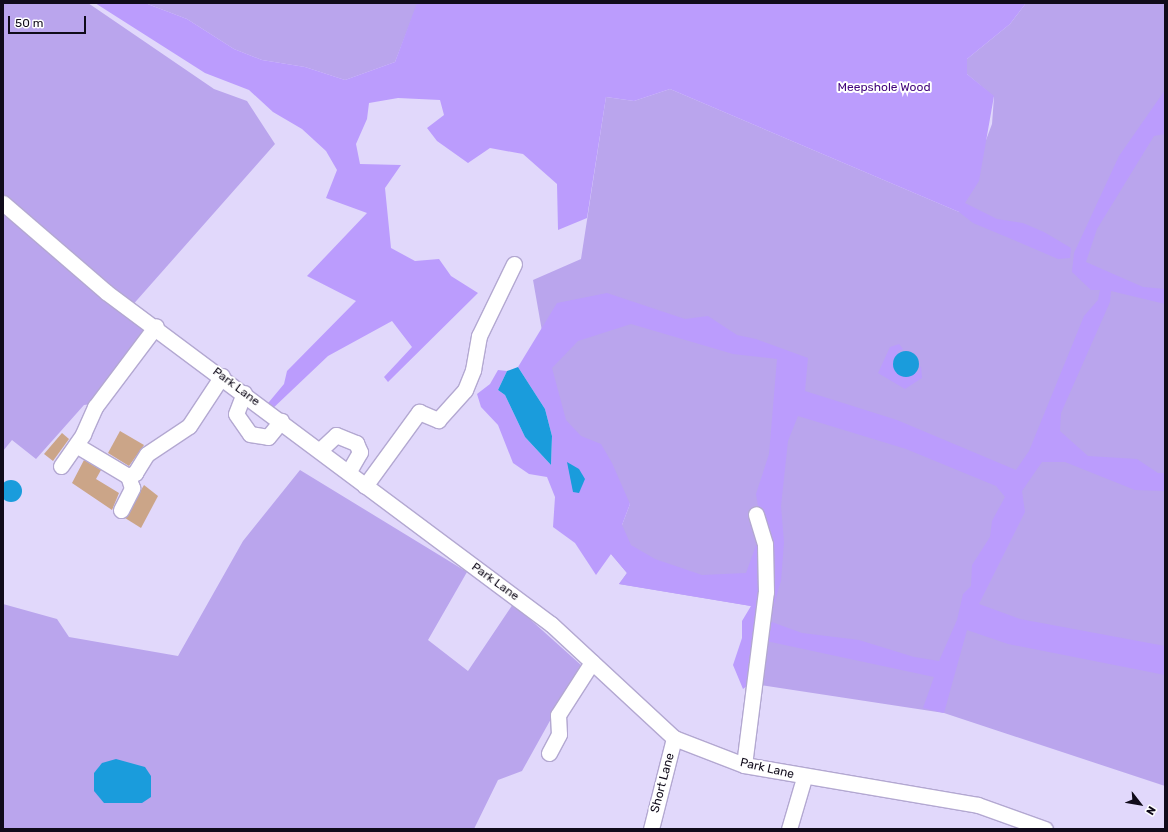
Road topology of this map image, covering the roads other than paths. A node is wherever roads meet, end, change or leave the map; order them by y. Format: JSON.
{"nodes":[{"id":1,"x":3,"y":203,"type":"edge"},
{"id":2,"x":514,"y":264,"type":"dead end"},
{"id":3,"x":156,"y":326,"type":"junction"},
{"id":4,"x":222,"y":376,"type":"junction"},
{"id":5,"x":244,"y":393,"type":"junction"},
{"id":6,"x":281,"y":421,"type":"junction"},
{"id":7,"x":76,"y":445,"type":"junction"},
{"id":8,"x":320,"y":450,"type":"junction"},
{"id":9,"x":61,"y":466,"type":"dead end"},
{"id":10,"x":349,"y":471,"type":"junction"},
{"id":11,"x":128,"y":476,"type":"junction"},
{"id":12,"x":365,"y":486,"type":"junction"},
{"id":13,"x":121,"y":510,"type":"dead end"},
{"id":14,"x":756,"y":514,"type":"dead end"},
{"id":15,"x":592,"y":662,"type":"junction"},
{"id":16,"x":674,"y":738,"type":"junction"},
{"id":17,"x":549,"y":753,"type":"dead end"},
{"id":18,"x":744,"y":765,"type":"junction"},
{"id":19,"x":804,"y":778,"type":"junction"},
{"id":20,"x":651,"y":829,"type":"edge"},
{"id":21,"x":789,"y":829,"type":"edge"},
{"id":22,"x":1045,"y":829,"type":"edge"}],
"edges":[{"from":1,"to":3,"type":"street","name":"Park Lane"},
{"from":2,"to":12,"type":"street"},
{"from":3,"to":4,"type":"street","name":"Park Lane"},
{"from":3,"to":7,"type":"street"},
{"from":4,"to":5,"type":"street","name":"Park Lane"},
{"from":4,"to":11,"type":"street"},
{"from":5,"to":6,"type":"street","name":"Park Lane"},
{"from":5,"to":6,"type":"street"},
{"from":6,"to":8,"type":"street","name":"Park Lane"},
{"from":7,"to":9,"type":"street"},
{"from":7,"to":11,"type":"street"},
{"from":8,"to":10,"type":"street","name":"Park Lane"},
{"from":8,"to":10,"type":"street"},
{"from":10,"to":12,"type":"street","name":"Park Lane"},
{"from":11,"to":13,"type":"street"},
{"from":12,"to":15,"type":"street","name":"Park Lane"},
{"from":14,"to":18,"type":"street"},
{"from":15,"to":16,"type":"street","name":"Park Lane"},
{"from":15,"to":17,"type":"street"},
{"from":16,"to":18,"type":"street","name":"Park Lane"},
{"from":16,"to":20,"type":"street","name":"Short Lane"},
{"from":18,"to":19,"type":"street","name":"Park Lane"},
{"from":19,"to":21,"type":"street"},
{"from":19,"to":22,"type":"street","name":"Park Lane"}]}
